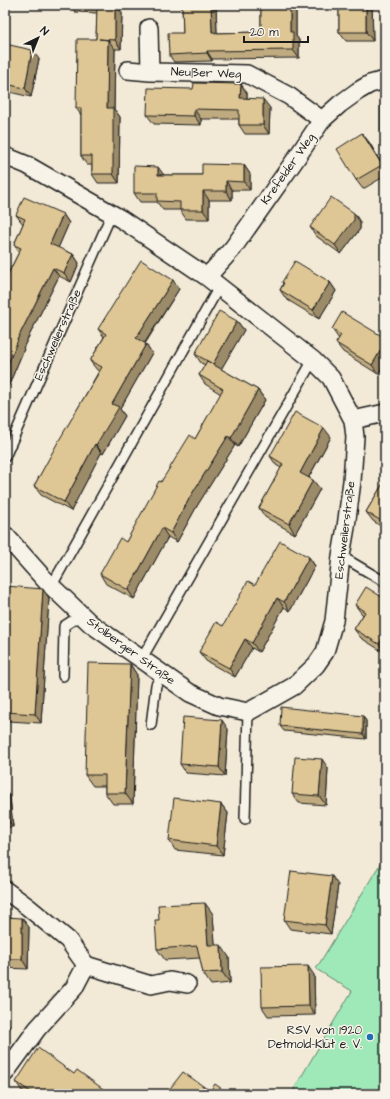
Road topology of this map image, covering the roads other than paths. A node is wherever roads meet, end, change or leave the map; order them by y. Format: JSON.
{"nodes":[{"id":1,"x":149,"y":28,"type":"dead end"},
{"id":2,"x":128,"y":70,"type":"dead end"},
{"id":3,"x":150,"y":72,"type":"junction"},
{"id":4,"x":385,"y":80,"type":"edge"},
{"id":5,"x":322,"y":120,"type":"junction"},
{"id":6,"x":5,"y":156,"type":"edge"},
{"id":7,"x":112,"y":213,"type":"junction"},
{"id":8,"x":213,"y":282,"type":"junction"},
{"id":9,"x":313,"y":360,"type":"junction"},
{"id":10,"x":385,"y":413,"type":"edge"},
{"id":11,"x":353,"y":420,"type":"junction"},
{"id":12,"x":5,"y":457,"type":"edge"},
{"id":13,"x":5,"y":535,"type":"edge"},
{"id":14,"x":341,"y":556,"type":"junction"},
{"id":15,"x":385,"y":582,"type":"edge"},
{"id":16,"x":52,"y":586,"type":"junction"},
{"id":17,"x":82,"y":615,"type":"junction"},
{"id":18,"x":141,"y":660,"type":"junction"},
{"id":19,"x":162,"y":674,"type":"junction"},
{"id":20,"x":63,"y":676,"type":"dead end"},
{"id":21,"x":248,"y":712,"type":"junction"},
{"id":22,"x":151,"y":725,"type":"dead end"},
{"id":23,"x":245,"y":819,"type":"dead end"},
{"id":24,"x":5,"y":890,"type":"edge"},
{"id":25,"x":86,"y":965,"type":"junction"},
{"id":26,"x":187,"y":984,"type":"dead end"},
{"id":27,"x":5,"y":1072,"type":"edge"}],
"edges":[{"from":1,"to":3,"type":"street"},
{"from":2,"to":3,"type":"street","name":"Neußer Weg"},
{"from":3,"to":5,"type":"street","name":"Neußer Weg"},
{"from":4,"to":5,"type":"street","name":"Krefelder Weg"},
{"from":5,"to":8,"type":"street","name":"Krefelder Weg"},
{"from":6,"to":7,"type":"street","name":"Eschweilerstraße"},
{"from":7,"to":8,"type":"street","name":"Eschweilerstraße"},
{"from":7,"to":12,"type":"lane","name":"Eschweilerstraße"},
{"from":8,"to":9,"type":"street","name":"Eschweilerstraße"},
{"from":8,"to":16,"type":"lane"},
{"from":9,"to":11,"type":"street","name":"Eschweilerstraße"},
{"from":9,"to":18,"type":"lane"},
{"from":10,"to":11,"type":"street"},
{"from":11,"to":14,"type":"street","name":"Eschweilerstraße"},
{"from":13,"to":16,"type":"street","name":"Stolberger Straße"},
{"from":14,"to":15,"type":"lane"},
{"from":14,"to":21,"type":"street","name":"Eschweilerstraße"},
{"from":16,"to":17,"type":"street","name":"Stolberger Straße"},
{"from":17,"to":18,"type":"street","name":"Stolberger Straße"},
{"from":17,"to":20,"type":"lane"},
{"from":18,"to":19,"type":"street","name":"Stolberger Straße"},
{"from":19,"to":21,"type":"street","name":"Stolberger Straße"},
{"from":19,"to":22,"type":"lane"},
{"from":21,"to":23,"type":"lane"},
{"from":24,"to":25,"type":"street"},
{"from":25,"to":26,"type":"street"},
{"from":25,"to":27,"type":"street"}]}
